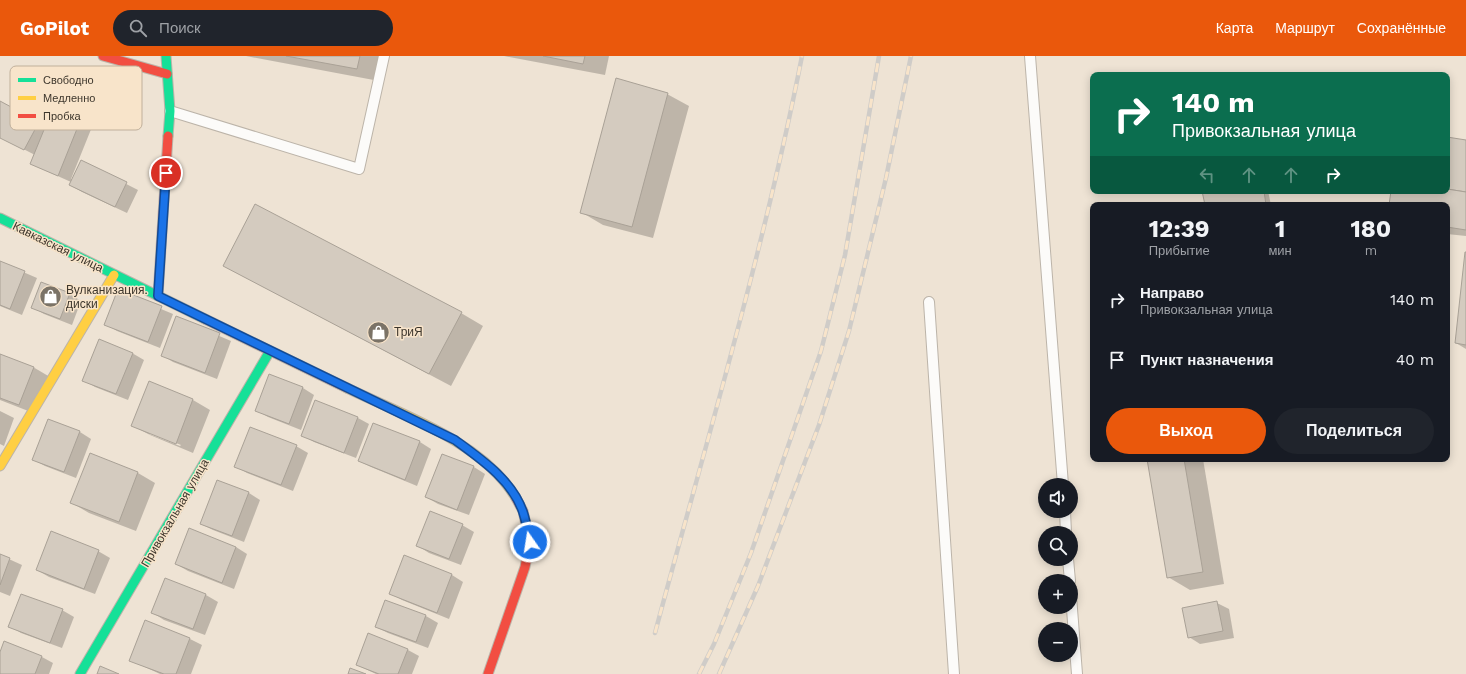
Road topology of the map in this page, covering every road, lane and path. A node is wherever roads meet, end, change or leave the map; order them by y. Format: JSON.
{"nodes":[{"id":1,"x":103,"y":56,"type":"edge"},
{"id":2,"x":166,"y":56,"type":"edge"},
{"id":3,"x":384,"y":56,"type":"edge"},
{"id":4,"x":1030,"y":56,"type":"edge"},
{"id":5,"x":139,"y":66,"type":"edge"},
{"id":6,"x":142,"y":67,"type":"edge"},
{"id":7,"x":167,"y":74,"type":"junction"},
{"id":8,"x":170,"y":111,"type":"junction"},
{"id":9,"x":0,"y":218,"type":"edge"},
{"id":10,"x":114,"y":275,"type":"junction"},
{"id":11,"x":158,"y":296,"type":"junction"},
{"id":12,"x":929,"y":302,"type":"dead end"},
{"id":13,"x":270,"y":351,"type":"junction"},
{"id":14,"x":0,"y":466,"type":"edge"},
{"id":15,"x":1062,"y":478,"type":"edge"},
{"id":16,"x":1072,"y":614,"type":"edge"},
{"id":17,"x":80,"y":674,"type":"edge"},
{"id":18,"x":488,"y":674,"type":"edge"},
{"id":19,"x":954,"y":674,"type":"edge"},
{"id":20,"x":1077,"y":674,"type":"edge"}],
"edges":[{"from":1,"to":5,"type":"street"},
{"from":2,"to":7,"type":"street"},
{"from":3,"to":8,"type":"lane"},
{"from":4,"to":15,"type":"lane"},
{"from":6,"to":7,"type":"street"},
{"from":7,"to":8,"type":"street"},
{"from":8,"to":11,"type":"street"},
{"from":9,"to":10,"type":"street","name":"Кавказская улица"},
{"from":10,"to":11,"type":"street","name":"Кавказская улица"},
{"from":10,"to":14,"type":"street"},
{"from":11,"to":13,"type":"street","name":"Кавказская улица"},
{"from":12,"to":19,"type":"lane"},
{"from":13,"to":17,"type":"street","name":"Привокзальная улица"},
{"from":13,"to":18,"type":"street","name":"Кавказская улица"},
{"from":16,"to":20,"type":"lane"}]}
